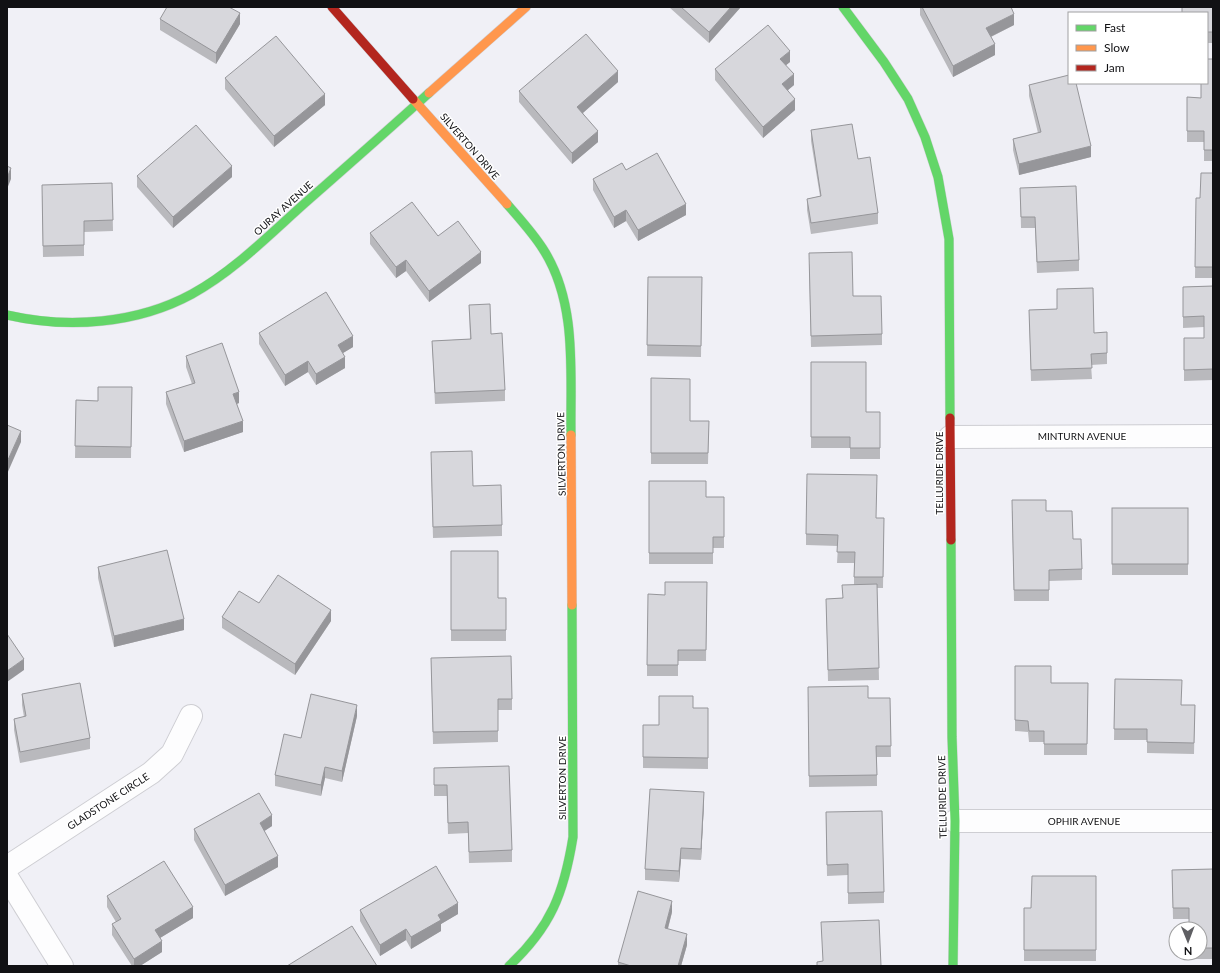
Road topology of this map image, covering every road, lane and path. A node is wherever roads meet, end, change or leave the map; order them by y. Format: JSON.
{"nodes":[{"id":1,"x":332,"y":7,"type":"edge"},
{"id":2,"x":526,"y":7,"type":"edge"},
{"id":3,"x":843,"y":7,"type":"edge"},
{"id":4,"x":418,"y":103,"type":"junction"},
{"id":5,"x":7,"y":315,"type":"edge"},
{"id":6,"x":1213,"y":436,"type":"edge"},
{"id":7,"x":950,"y":437,"type":"junction"},
{"id":8,"x":191,"y":716,"type":"dead end"},
{"id":9,"x":1213,"y":821,"type":"edge"},
{"id":10,"x":955,"y":822,"type":"junction"},
{"id":11,"x":7,"y":867,"type":"edge"},
{"id":12,"x":7,"y":877,"type":"edge"},
{"id":13,"x":62,"y":966,"type":"edge"},
{"id":14,"x":509,"y":966,"type":"edge"},
{"id":15,"x":953,"y":966,"type":"edge"}],
"edges":[{"from":1,"to":4,"type":"street","name":"SILVERTON DRIVE"},
{"from":2,"to":4,"type":"street","name":"OURAY AVENUE"},
{"from":3,"to":7,"type":"street","name":"TELLURIDE DRIVE"},
{"from":4,"to":5,"type":"street","name":"OURAY AVENUE"},
{"from":4,"to":14,"type":"street","name":"SILVERTON DRIVE"},
{"from":6,"to":7,"type":"street","name":"MINTURN AVENUE"},
{"from":7,"to":10,"type":"street","name":"TELLURIDE DRIVE"},
{"from":8,"to":11,"type":"street","name":"GLADSTONE CIRCLE"},
{"from":9,"to":10,"type":"street","name":"OPHIR AVENUE"},
{"from":10,"to":15,"type":"street","name":"TELLURIDE DRIVE"},
{"from":12,"to":13,"type":"street"}]}
